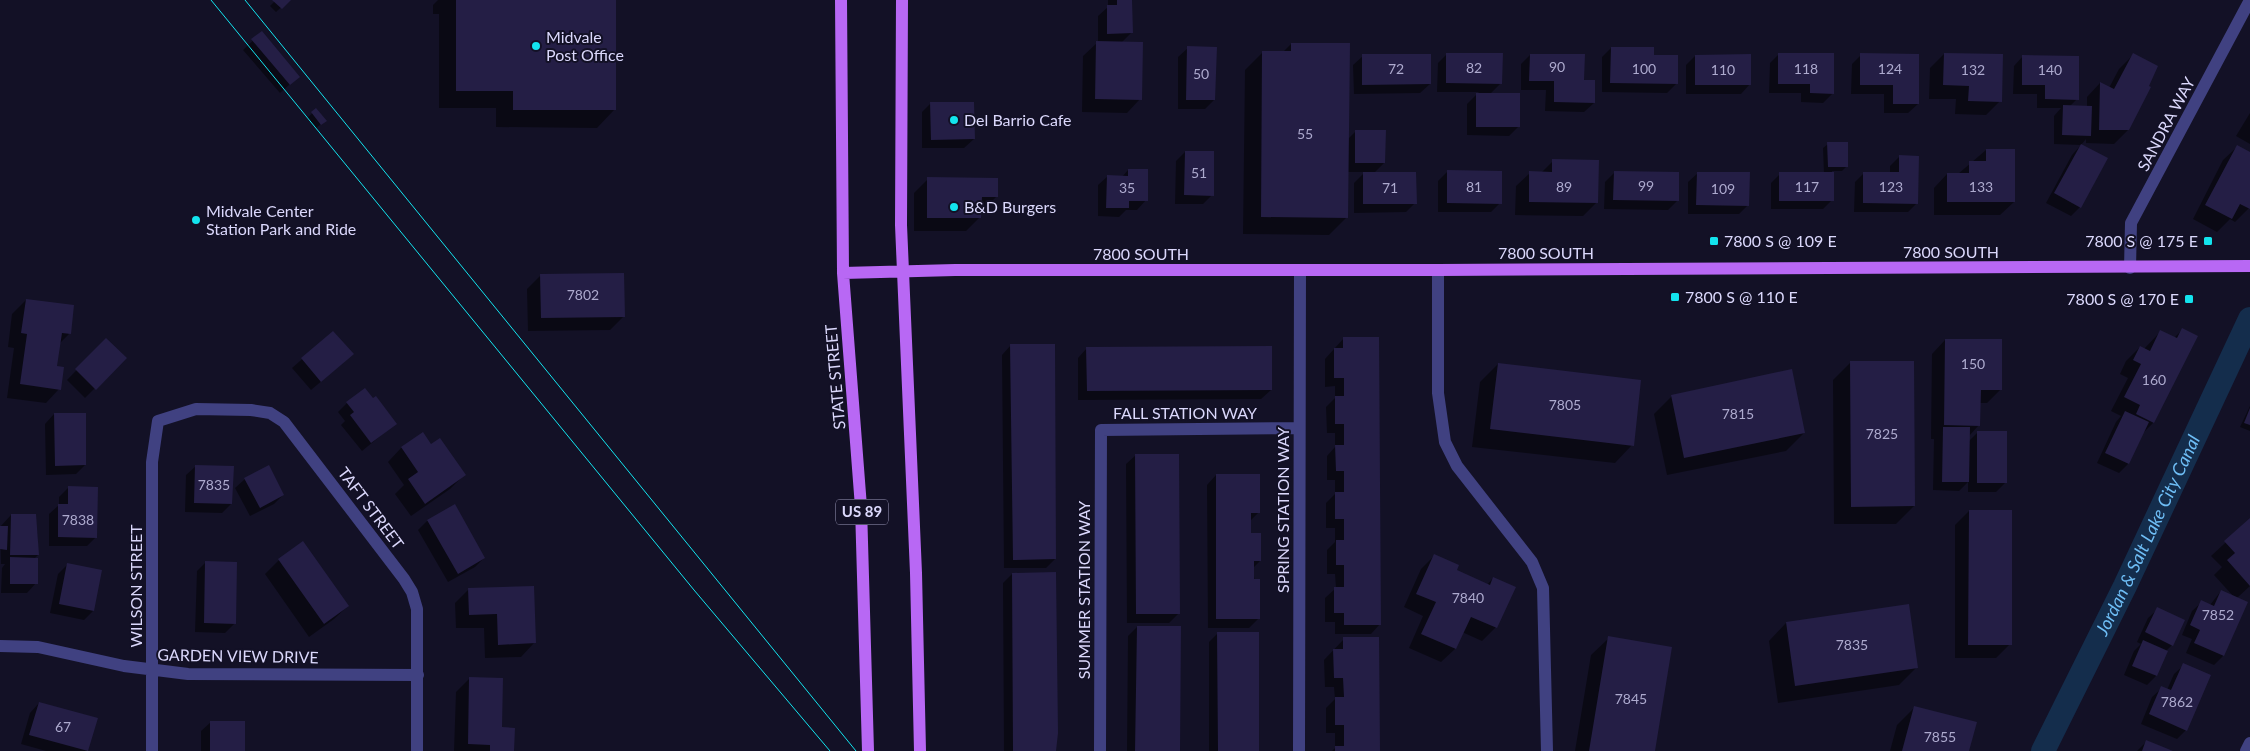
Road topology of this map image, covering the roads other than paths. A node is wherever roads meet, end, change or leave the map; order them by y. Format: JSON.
{"nodes":[{"id":1,"x":841,"y":0,"type":"edge"},
{"id":2,"x":902,"y":0,"type":"edge"},
{"id":3,"x":2250,"y":0,"type":"edge"},
{"id":4,"x":2250,"y":266,"type":"edge"},
{"id":5,"x":2130,"y":268,"type":"junction"},
{"id":6,"x":903,"y":270,"type":"junction"},
{"id":7,"x":1300,"y":270,"type":"junction"},
{"id":8,"x":1438,"y":270,"type":"junction"},
{"id":9,"x":843,"y":274,"type":"junction"},
{"id":10,"x":158,"y":421,"type":"joint"},
{"id":11,"x":1300,"y":428,"type":"junction"},
{"id":12,"x":1100,"y":430,"type":"joint"},
{"id":13,"x":0,"y":646,"type":"edge"},
{"id":14,"x":152,"y":671,"type":"junction"},
{"id":15,"x":418,"y":675,"type":"junction"},
{"id":16,"x":2250,"y":743,"type":"edge"},
{"id":17,"x":152,"y":751,"type":"edge"},
{"id":18,"x":417,"y":751,"type":"edge"},
{"id":19,"x":868,"y":751,"type":"edge"},
{"id":20,"x":920,"y":751,"type":"edge"},
{"id":21,"x":1100,"y":751,"type":"edge"},
{"id":22,"x":1300,"y":751,"type":"edge"},
{"id":23,"x":1547,"y":751,"type":"edge"},
{"id":24,"x":2246,"y":751,"type":"edge"}],
"edges":[{"from":1,"to":9,"type":"main road","name":"STATE STREET","number":"US 89"},
{"from":2,"to":6,"type":"main road"},
{"from":3,"to":5,"type":"street","name":"SANDRA WAY"},
{"from":4,"to":5,"type":"main road","name":"7800 SOUTH"},
{"from":5,"to":8,"type":"main road","name":"7800 SOUTH"},
{"from":6,"to":7,"type":"main road","name":"7800 SOUTH"},
{"from":6,"to":9,"type":"main road","name":"7800 SOUTH"},
{"from":6,"to":20,"type":"main road"},
{"from":7,"to":8,"type":"main road","name":"7800 SOUTH"},
{"from":7,"to":11,"type":"street","name":"SPRING STATION WAY"},
{"from":8,"to":23,"type":"street"},
{"from":9,"to":19,"type":"main road","name":"STATE STREET","number":"US 89"},
{"from":10,"to":14,"type":"street","name":"WILSON STREET"},
{"from":10,"to":15,"type":"street","name":"TAFT STREET"},
{"from":11,"to":12,"type":"street","name":"FALL STATION WAY"},
{"from":11,"to":22,"type":"street","name":"SPRING STATION WAY"},
{"from":12,"to":21,"type":"street","name":"SUMMER STATION WAY"},
{"from":13,"to":14,"type":"street","name":"GARDEN VIEW DRIVE"},
{"from":14,"to":15,"type":"street","name":"GARDEN VIEW DRIVE"},
{"from":14,"to":17,"type":"street","name":"WILSON STREET"},
{"from":15,"to":18,"type":"street","name":"TAFT STREET"},
{"from":16,"to":24,"type":"street"}]}
